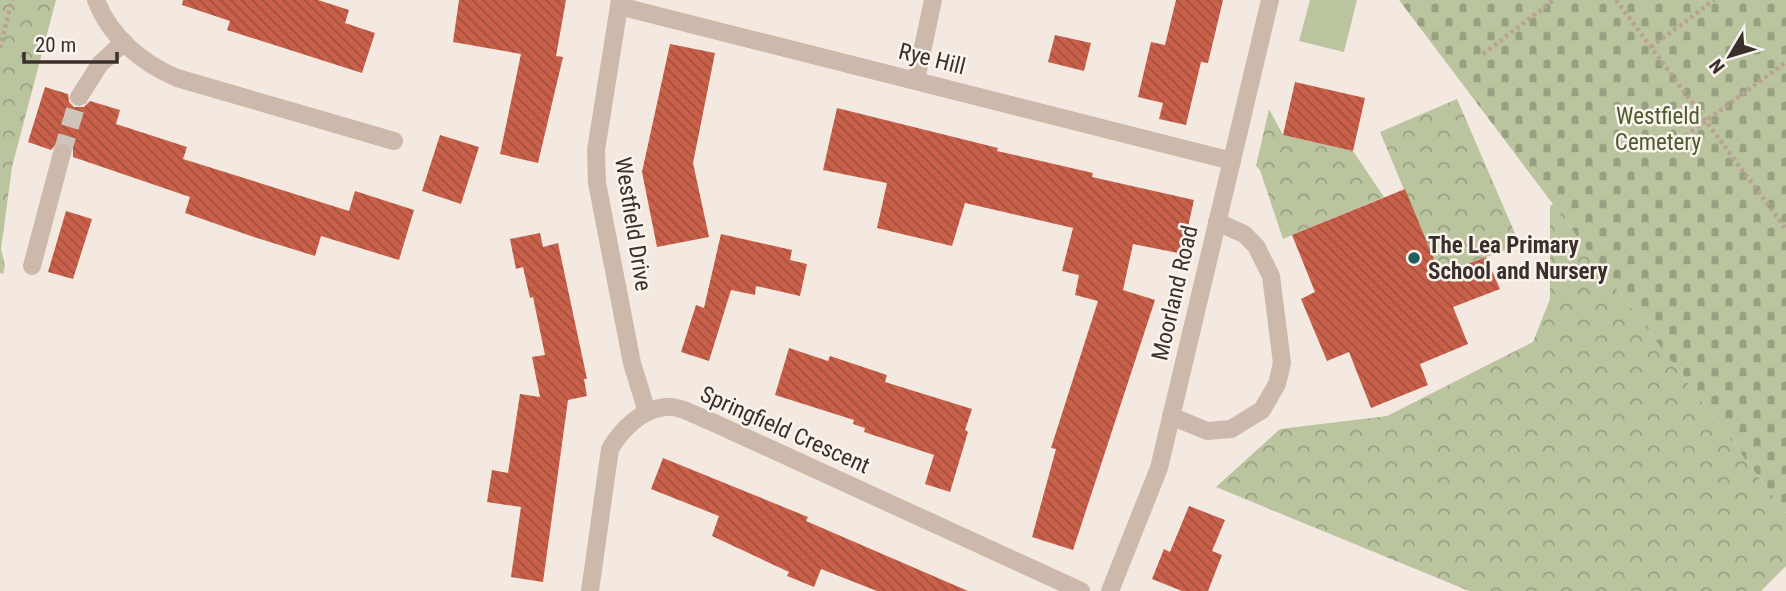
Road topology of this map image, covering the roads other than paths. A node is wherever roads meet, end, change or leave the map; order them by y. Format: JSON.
{"nodes":[{"id":1,"x":96,"y":0,"type":"edge"},
{"id":2,"x":933,"y":0,"type":"edge"},
{"id":3,"x":1270,"y":0,"type":"edge"},
{"id":4,"x":620,"y":3,"type":"edge"},
{"id":5,"x":124,"y":43,"type":"junction"},
{"id":6,"x":916,"y":80,"type":"junction"},
{"id":7,"x":79,"y":97,"type":"tunnel mouth"},
{"id":8,"x":394,"y":141,"type":"dead end"},
{"id":9,"x":62,"y":153,"type":"tunnel mouth"},
{"id":10,"x":1232,"y":161,"type":"junction"},
{"id":11,"x":1217,"y":222,"type":"junction"},
{"id":12,"x":32,"y":267,"type":"dead end"},
{"id":13,"x":648,"y":412,"type":"junction"},
{"id":14,"x":1171,"y":416,"type":"junction"},
{"id":15,"x":590,"y":591,"type":"edge"},
{"id":16,"x":1081,"y":591,"type":"edge"},
{"id":17,"x":1110,"y":591,"type":"edge"}],
"edges":[{"from":1,"to":5,"type":"street"},
{"from":2,"to":6,"type":"street"},
{"from":3,"to":10,"type":"street","name":"Moorland Road"},
{"from":4,"to":6,"type":"street","name":"Rye Hill"},
{"from":4,"to":13,"type":"street","name":"Westfield Drive"},
{"from":5,"to":7,"type":"street"},
{"from":5,"to":8,"type":"street"},
{"from":6,"to":10,"type":"street","name":"Rye Hill"},
{"from":9,"to":12,"type":"street"},
{"from":10,"to":11,"type":"street","name":"Moorland Road"},
{"from":11,"to":14,"type":"street","name":"Moorland Road"},
{"from":11,"to":14,"type":"street"},
{"from":13,"to":15,"type":"street"},
{"from":13,"to":16,"type":"street","name":"Springfield Crescent"},
{"from":14,"to":17,"type":"street","name":"Moorland Road"}]}
